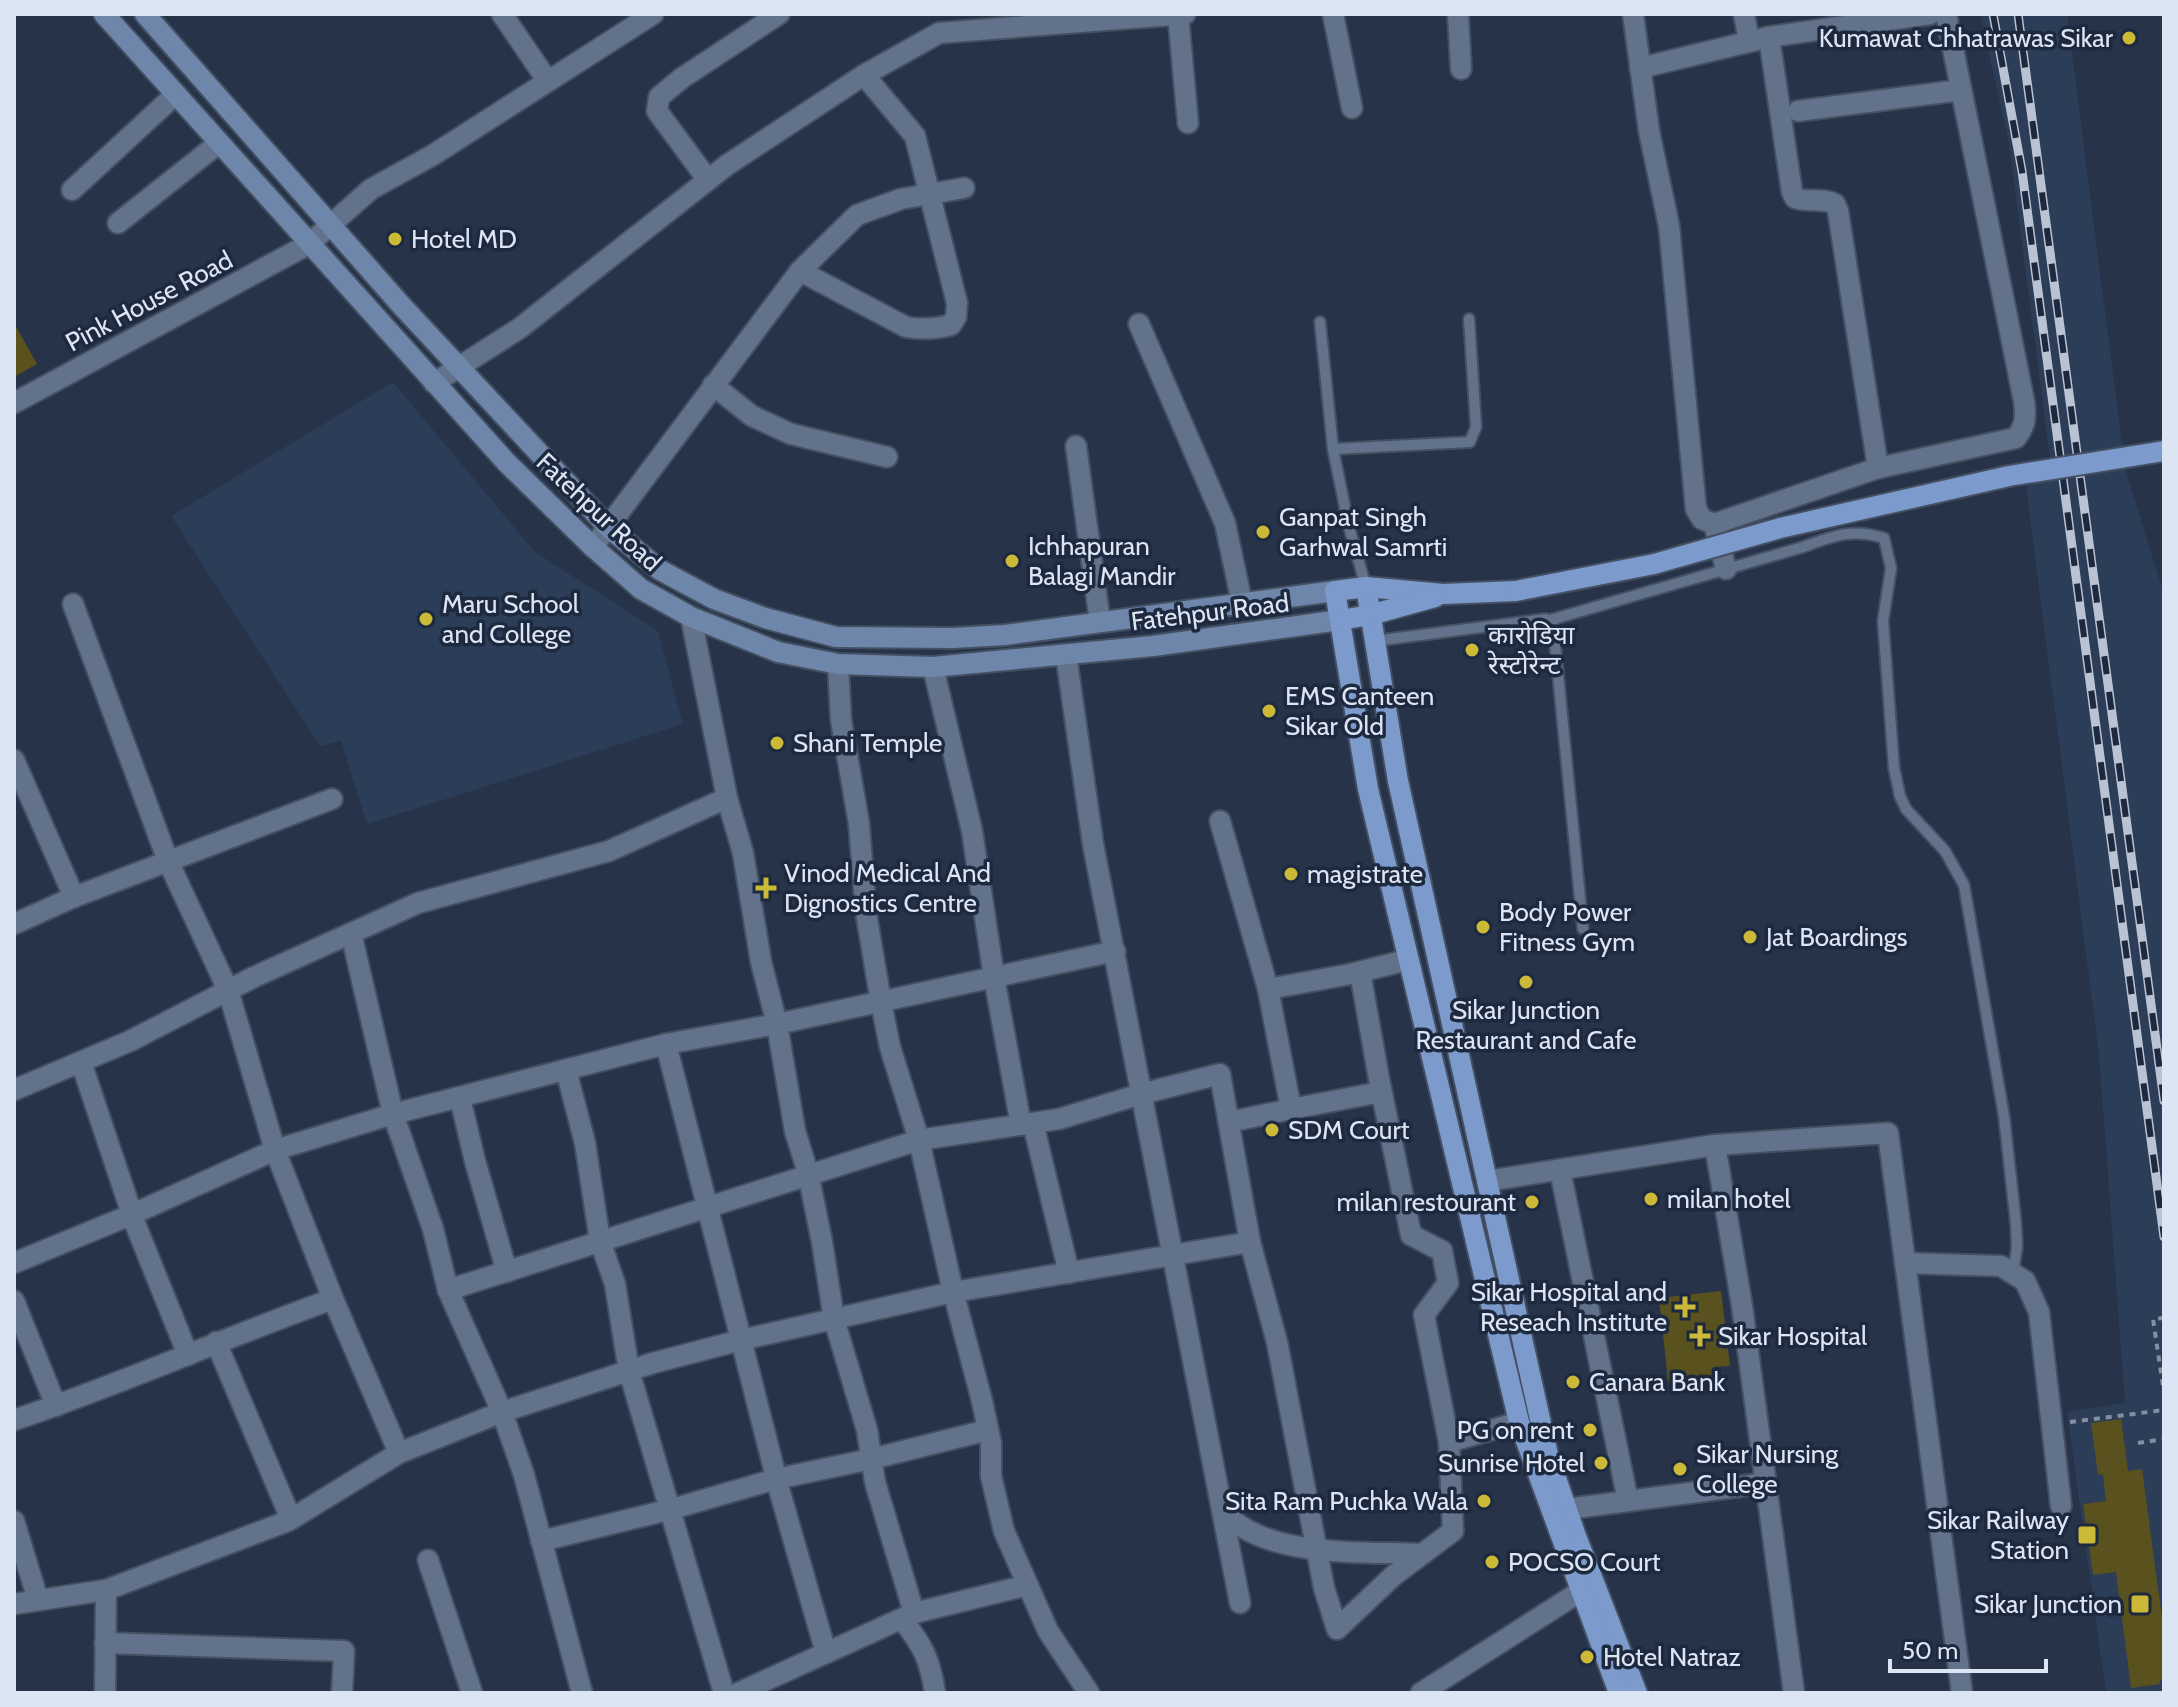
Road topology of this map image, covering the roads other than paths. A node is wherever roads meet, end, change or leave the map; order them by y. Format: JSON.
{"nodes":[{"id":1,"x":104,"y":14,"type":"edge"},
{"id":2,"x":145,"y":14,"type":"edge"},
{"id":3,"x":502,"y":14,"type":"edge"},
{"id":4,"x":653,"y":14,"type":"edge"},
{"id":5,"x":779,"y":14,"type":"edge"},
{"id":6,"x":1185,"y":14,"type":"edge"},
{"id":7,"x":1333,"y":14,"type":"edge"},
{"id":8,"x":1458,"y":14,"type":"edge"},
{"id":9,"x":1633,"y":14,"type":"edge"},
{"id":10,"x":1744,"y":14,"type":"edge"},
{"id":11,"x":1930,"y":14,"type":"edge"},
{"id":12,"x":1946,"y":14,"type":"edge"},
{"id":13,"x":1178,"y":15,"type":"edge"},
{"id":14,"x":1019,"y":20,"type":"edge"},
{"id":15,"x":1759,"y":39,"type":"junction"},
{"id":16,"x":1640,"y":68,"type":"junction"},
{"id":17,"x":1461,"y":69,"type":"dead end"},
{"id":18,"x":864,"y":75,"type":"junction"},
{"id":19,"x":547,"y":80,"type":"junction"},
{"id":20,"x":1961,"y":90,"type":"junction"},
{"id":21,"x":176,"y":94,"type":"junction"},
{"id":22,"x":1352,"y":108,"type":"dead end"},
{"id":23,"x":1798,"y":111,"type":"dead end"},
{"id":24,"x":1188,"y":123,"type":"dead end"},
{"id":25,"x":219,"y":143,"type":"junction"},
{"id":26,"x":708,"y":180,"type":"junction"},
{"id":27,"x":964,"y":188,"type":"dead end"},
{"id":28,"x":72,"y":190,"type":"dead end"},
{"id":29,"x":930,"y":194,"type":"junction"},
{"id":30,"x":118,"y":223,"type":"dead end"},
{"id":31,"x":331,"y":227,"type":"junction"},
{"id":32,"x":309,"y":244,"type":"junction"},
{"id":33,"x":800,"y":271,"type":"junction"},
{"id":34,"x":1469,"y":319,"type":"dead end"},
{"id":35,"x":1320,"y":322,"type":"dead end"},
{"id":36,"x":1139,"y":324,"type":"dead end"},
{"id":37,"x":460,"y":367,"type":"junction"},
{"id":38,"x":434,"y":383,"type":"junction"},
{"id":39,"x":713,"y":385,"type":"junction"},
{"id":40,"x":14,"y":403,"type":"edge"},
{"id":41,"x":1076,"y":446,"type":"dead end"},
{"id":42,"x":1333,"y":449,"type":"junction"},
{"id":43,"x":2164,"y":451,"type":"edge"},
{"id":44,"x":887,"y":457,"type":"dead end"},
{"id":45,"x":1878,"y":468,"type":"junction"},
{"id":46,"x":1714,"y":524,"type":"junction"},
{"id":47,"x":608,"y":527,"type":"junction"},
{"id":48,"x":593,"y":547,"type":"junction"},
{"id":49,"x":1726,"y":569,"type":"junction"},
{"id":50,"x":1366,"y":587,"type":"junction"},
{"id":51,"x":1335,"y":591,"type":"junction"},
{"id":52,"x":1443,"y":594,"type":"junction"},
{"id":53,"x":1242,"y":603,"type":"junction"},
{"id":54,"x":73,"y":604,"type":"dead end"},
{"id":55,"x":1370,"y":615,"type":"junction"},
{"id":56,"x":691,"y":617,"type":"junction"},
{"id":57,"x":1340,"y":620,"type":"junction"},
{"id":58,"x":1550,"y":620,"type":"junction"},
{"id":59,"x":1100,"y":622,"type":"junction"},
{"id":60,"x":1374,"y":641,"type":"junction"},
{"id":61,"x":1066,"y":655,"type":"junction"},
{"id":62,"x":838,"y":664,"type":"junction"},
{"id":63,"x":933,"y":667,"type":"junction"},
{"id":64,"x":14,"y":760,"type":"edge"},
{"id":65,"x":727,"y":798,"type":"junction"},
{"id":66,"x":332,"y":799,"type":"dead end"},
{"id":67,"x":1220,"y":821,"type":"dead end"},
{"id":68,"x":168,"y":861,"type":"junction"},
{"id":69,"x":74,"y":897,"type":"junction"},
{"id":70,"x":14,"y":924,"type":"edge"},
{"id":71,"x":1583,"y":929,"type":"dead end"},
{"id":72,"x":351,"y":933,"type":"junction"},
{"id":73,"x":1115,"y":951,"type":"junction"},
{"id":74,"x":1407,"y":960,"type":"junction"},
{"id":75,"x":1360,"y":972,"type":"junction"},
{"id":76,"x":994,"y":977,"type":"junction"},
{"id":77,"x":1268,"y":989,"type":"junction"},
{"id":78,"x":228,"y":990,"type":"junction"},
{"id":79,"x":881,"y":1002,"type":"junction"},
{"id":80,"x":777,"y":1024,"type":"junction"},
{"id":81,"x":666,"y":1044,"type":"junction"},
{"id":82,"x":81,"y":1062,"type":"junction"},
{"id":83,"x":566,"y":1070,"type":"junction"},
{"id":84,"x":14,"y":1090,"type":"edge"},
{"id":85,"x":1381,"y":1092,"type":"junction"},
{"id":86,"x":1141,"y":1094,"type":"junction"},
{"id":87,"x":460,"y":1098,"type":"junction"},
{"id":88,"x":1291,"y":1109,"type":"junction"},
{"id":89,"x":393,"y":1114,"type":"junction"},
{"id":90,"x":1229,"y":1122,"type":"junction"},
{"id":91,"x":1027,"y":1124,"type":"junction"},
{"id":92,"x":919,"y":1140,"type":"junction"},
{"id":93,"x":1715,"y":1145,"type":"junction"},
{"id":94,"x":275,"y":1150,"type":"junction"},
{"id":95,"x":1560,"y":1170,"type":"junction"},
{"id":96,"x":808,"y":1173,"type":"junction"},
{"id":97,"x":1487,"y":1181,"type":"junction"},
{"id":98,"x":707,"y":1206,"type":"junction"},
{"id":99,"x":133,"y":1214,"type":"junction"},
{"id":100,"x":600,"y":1241,"type":"junction"},
{"id":101,"x":1250,"y":1242,"type":"junction"},
{"id":102,"x":1173,"y":1255,"type":"junction"},
{"id":103,"x":14,"y":1263,"type":"edge"},
{"id":104,"x":1905,"y":1263,"type":"junction"},
{"id":105,"x":507,"y":1272,"type":"junction"},
{"id":106,"x":1069,"y":1273,"type":"junction"},
{"id":107,"x":2013,"y":1274,"type":"junction"},
{"id":108,"x":448,"y":1290,"type":"junction"},
{"id":109,"x":953,"y":1292,"type":"junction"},
{"id":110,"x":333,"y":1299,"type":"junction"},
{"id":111,"x":14,"y":1301,"type":"edge"},
{"id":112,"x":834,"y":1319,"type":"junction"},
{"id":113,"x":741,"y":1340,"type":"junction"},
{"id":114,"x":216,"y":1342,"type":"junction"},
{"id":115,"x":188,"y":1355,"type":"junction"},
{"id":116,"x":629,"y":1371,"type":"junction"},
{"id":117,"x":56,"y":1406,"type":"junction"},
{"id":118,"x":502,"y":1412,"type":"junction"},
{"id":119,"x":14,"y":1420,"type":"edge"},
{"id":120,"x":1519,"y":1422,"type":"junction"},
{"id":121,"x":988,"y":1430,"type":"junction"},
{"id":122,"x":1449,"y":1442,"type":"junction"},
{"id":123,"x":399,"y":1453,"type":"junction"},
{"id":124,"x":871,"y":1459,"type":"junction"},
{"id":125,"x":776,"y":1479,"type":"junction"},
{"id":126,"x":1766,"y":1483,"type":"junction"},
{"id":127,"x":1628,"y":1501,"type":"junction"},
{"id":128,"x":2061,"y":1506,"type":"dead end"},
{"id":129,"x":672,"y":1509,"type":"junction"},
{"id":130,"x":1567,"y":1509,"type":"junction"},
{"id":131,"x":1223,"y":1510,"type":"junction"},
{"id":132,"x":291,"y":1519,"type":"junction"},
{"id":133,"x":14,"y":1521,"type":"edge"},
{"id":134,"x":541,"y":1541,"type":"junction"},
{"id":135,"x":1316,"y":1549,"type":"junction"},
{"id":136,"x":1422,"y":1554,"type":"junction"},
{"id":137,"x":428,"y":1560,"type":"dead end"},
{"id":138,"x":1028,"y":1585,"type":"junction"},
{"id":139,"x":106,"y":1590,"type":"junction"},
{"id":140,"x":1581,"y":1591,"type":"junction"},
{"id":141,"x":38,"y":1600,"type":"junction"},
{"id":142,"x":1240,"y":1603,"type":"dead end"},
{"id":143,"x":14,"y":1604,"type":"edge"},
{"id":144,"x":908,"y":1616,"type":"junction"},
{"id":145,"x":105,"y":1643,"type":"junction"},
{"id":146,"x":826,"y":1653,"type":"junction"},
{"id":147,"x":105,"y":1693,"type":"edge"},
{"id":148,"x":342,"y":1693,"type":"edge"},
{"id":149,"x":472,"y":1693,"type":"edge"},
{"id":150,"x":582,"y":1693,"type":"edge"},
{"id":151,"x":724,"y":1693,"type":"edge"},
{"id":152,"x":738,"y":1693,"type":"edge"},
{"id":153,"x":935,"y":1693,"type":"edge"},
{"id":154,"x":1089,"y":1693,"type":"edge"},
{"id":155,"x":1421,"y":1693,"type":"edge"},
{"id":156,"x":1619,"y":1693,"type":"edge"},
{"id":157,"x":1637,"y":1693,"type":"edge"},
{"id":158,"x":1794,"y":1693,"type":"edge"},
{"id":159,"x":1962,"y":1693,"type":"edge"}],
"edges":[{"from":1,"to":21,"type":"street","name":"Fatehpur Road"},
{"from":2,"to":31,"type":"street"},
{"from":3,"to":19,"type":"street"},
{"from":4,"to":19,"type":"street","name":"Pink House Road"},
{"from":5,"to":26,"type":"street"},
{"from":6,"to":13,"type":"street"},
{"from":7,"to":22,"type":"street"},
{"from":8,"to":17,"type":"street"},
{"from":9,"to":16,"type":"street"},
{"from":10,"to":15,"type":"street"},
{"from":11,"to":15,"type":"street"},
{"from":12,"to":20,"type":"street"},
{"from":13,"to":14,"type":"street"},
{"from":13,"to":24,"type":"street"},
{"from":14,"to":18,"type":"street"},
{"from":15,"to":16,"type":"street"},
{"from":15,"to":45,"type":"street"},
{"from":16,"to":46,"type":"street"},
{"from":18,"to":26,"type":"street"},
{"from":18,"to":29,"type":"street"},
{"from":19,"to":31,"type":"street","name":"Pink House Road"},
{"from":20,"to":23,"type":"street"},
{"from":20,"to":45,"type":"street"},
{"from":21,"to":25,"type":"street","name":"Fatehpur Road"},
{"from":21,"to":28,"type":"street"},
{"from":25,"to":30,"type":"street"},
{"from":25,"to":32,"type":"street","name":"Fatehpur Road"},
{"from":26,"to":37,"type":"street"},
{"from":27,"to":29,"type":"street"},
{"from":29,"to":33,"type":"street"},
{"from":29,"to":33,"type":"street"},
{"from":31,"to":32,"type":"street","name":"Pink House Road"},
{"from":31,"to":37,"type":"street"},
{"from":32,"to":38,"type":"street","name":"Fatehpur Road"},
{"from":32,"to":40,"type":"street","name":"Pink House Road"},
{"from":33,"to":39,"type":"street"},
{"from":34,"to":42,"type":"lane"},
{"from":35,"to":42,"type":"lane"},
{"from":36,"to":53,"type":"street"},
{"from":37,"to":38,"type":"street"},
{"from":37,"to":47,"type":"street"},
{"from":38,"to":48,"type":"street","name":"Fatehpur Road"},
{"from":39,"to":44,"type":"street"},
{"from":39,"to":47,"type":"street"},
{"from":41,"to":59,"type":"street"},
{"from":42,"to":50,"type":"lane"},
{"from":43,"to":52,"type":"main road","bridge":true},
{"from":45,"to":46,"type":"street"},
{"from":46,"to":49,"type":"street"},
{"from":47,"to":48,"type":"street"},
{"from":47,"to":59,"type":"street"},
{"from":48,"to":56,"type":"street","name":"Fatehpur Road"},
{"from":49,"to":58,"type":"lane"},
{"from":49,"to":107,"type":"lane"},
{"from":50,"to":51,"type":"main road"},
{"from":50,"to":52,"type":"main road"},
{"from":50,"to":55,"type":"main road"},
{"from":51,"to":53,"type":"street"},
{"from":51,"to":57,"type":"main road"},
{"from":52,"to":55,"type":"main road"},
{"from":53,"to":59,"type":"street"},
{"from":54,"to":68,"type":"street"},
{"from":55,"to":57,"type":"main road"},
{"from":55,"to":60,"type":"main road"},
{"from":56,"to":62,"type":"street","name":"Fatehpur Road"},
{"from":56,"to":65,"type":"street"},
{"from":57,"to":61,"type":"street","name":"Fatehpur Road"},
{"from":57,"to":74,"type":"main road"},
{"from":58,"to":60,"type":"lane"},
{"from":58,"to":71,"type":"lane"},
{"from":60,"to":97,"type":"main road"},
{"from":61,"to":63,"type":"street","name":"Fatehpur Road"},
{"from":61,"to":73,"type":"street"},
{"from":62,"to":63,"type":"street","name":"Fatehpur Road"},
{"from":62,"to":79,"type":"street"},
{"from":63,"to":76,"type":"street"},
{"from":64,"to":69,"type":"street"},
{"from":65,"to":72,"type":"street"},
{"from":65,"to":80,"type":"street"},
{"from":66,"to":68,"type":"street"},
{"from":67,"to":77,"type":"street"},
{"from":68,"to":69,"type":"street"},
{"from":68,"to":78,"type":"street"},
{"from":69,"to":70,"type":"street"},
{"from":72,"to":78,"type":"street"},
{"from":72,"to":89,"type":"street"},
{"from":73,"to":76,"type":"street"},
{"from":73,"to":86,"type":"street"},
{"from":74,"to":75,"type":"street"},
{"from":74,"to":120,"type":"main road"},
{"from":75,"to":77,"type":"street"},
{"from":75,"to":85,"type":"street"},
{"from":76,"to":79,"type":"street"},
{"from":76,"to":91,"type":"street"},
{"from":77,"to":88,"type":"street"},
{"from":78,"to":82,"type":"street"},
{"from":78,"to":94,"type":"street"},
{"from":79,"to":80,"type":"street"},
{"from":79,"to":92,"type":"street"},
{"from":80,"to":81,"type":"street"},
{"from":80,"to":96,"type":"street"},
{"from":81,"to":83,"type":"street"},
{"from":81,"to":98,"type":"street"},
{"from":82,"to":84,"type":"street"},
{"from":82,"to":99,"type":"street"},
{"from":83,"to":87,"type":"street"},
{"from":83,"to":100,"type":"street"},
{"from":85,"to":88,"type":"street"},
{"from":85,"to":122,"type":"street"},
{"from":86,"to":90,"type":"street"},
{"from":86,"to":91,"type":"street"},
{"from":86,"to":102,"type":"street"},
{"from":87,"to":89,"type":"street"},
{"from":87,"to":105,"type":"street"},
{"from":88,"to":90,"type":"street"},
{"from":89,"to":94,"type":"street"},
{"from":89,"to":108,"type":"street"},
{"from":90,"to":101,"type":"street"},
{"from":91,"to":92,"type":"street"},
{"from":91,"to":106,"type":"street"},
{"from":92,"to":96,"type":"street"},
{"from":92,"to":109,"type":"street"},
{"from":93,"to":95,"type":"street"},
{"from":93,"to":104,"type":"street"},
{"from":93,"to":126,"type":"street"},
{"from":94,"to":99,"type":"street"},
{"from":94,"to":110,"type":"street"},
{"from":95,"to":97,"type":"street"},
{"from":95,"to":127,"type":"street"},
{"from":96,"to":98,"type":"street"},
{"from":96,"to":112,"type":"street"},
{"from":97,"to":130,"type":"main road"},
{"from":98,"to":100,"type":"street"},
{"from":98,"to":113,"type":"street"},
{"from":99,"to":103,"type":"street"},
{"from":99,"to":115,"type":"street"},
{"from":100,"to":105,"type":"street"},
{"from":100,"to":116,"type":"street"},
{"from":101,"to":102,"type":"street"},
{"from":101,"to":135,"type":"street"},
{"from":102,"to":106,"type":"street"},
{"from":102,"to":131,"type":"street"},
{"from":104,"to":107,"type":"street"},
{"from":104,"to":159,"type":"street"},
{"from":105,"to":108,"type":"street"},
{"from":106,"to":109,"type":"street"},
{"from":107,"to":128,"type":"street"},
{"from":108,"to":118,"type":"street"},
{"from":109,"to":112,"type":"street"},
{"from":109,"to":121,"type":"street"},
{"from":110,"to":114,"type":"street"},
{"from":110,"to":123,"type":"street"},
{"from":111,"to":117,"type":"street"},
{"from":112,"to":113,"type":"street"},
{"from":112,"to":124,"type":"street"},
{"from":113,"to":116,"type":"street"},
{"from":113,"to":125,"type":"street"},
{"from":114,"to":115,"type":"street"},
{"from":114,"to":132,"type":"street"},
{"from":115,"to":117,"type":"street"},
{"from":116,"to":118,"type":"street"},
{"from":116,"to":129,"type":"street"},
{"from":117,"to":119,"type":"street"},
{"from":118,"to":123,"type":"street"},
{"from":118,"to":134,"type":"street"},
{"from":120,"to":122,"type":"street"},
{"from":120,"to":140,"type":"main road"},
{"from":121,"to":124,"type":"street"},
{"from":121,"to":138,"type":"street"},
{"from":122,"to":136,"type":"street"},
{"from":123,"to":132,"type":"street"},
{"from":124,"to":125,"type":"street"},
{"from":124,"to":144,"type":"street"},
{"from":125,"to":129,"type":"street"},
{"from":125,"to":146,"type":"street"},
{"from":126,"to":127,"type":"street"},
{"from":126,"to":158,"type":"street"},
{"from":127,"to":130,"type":"street"},
{"from":129,"to":134,"type":"street"},
{"from":129,"to":151,"type":"street"},
{"from":130,"to":157,"type":"main road"},
{"from":131,"to":135,"type":"street"},
{"from":131,"to":142,"type":"street"},
{"from":132,"to":139,"type":"street"},
{"from":133,"to":141,"type":"street"},
{"from":134,"to":150,"type":"street"},
{"from":135,"to":136,"type":"street"},
{"from":135,"to":136,"type":"street"},
{"from":137,"to":149,"type":"street"},
{"from":138,"to":144,"type":"street"},
{"from":138,"to":154,"type":"street"},
{"from":139,"to":141,"type":"street"},
{"from":139,"to":145,"type":"street"},
{"from":140,"to":155,"type":"street"},
{"from":140,"to":156,"type":"main road"},
{"from":141,"to":143,"type":"street"},
{"from":144,"to":146,"type":"street"},
{"from":144,"to":153,"type":"street"},
{"from":145,"to":147,"type":"street"},
{"from":145,"to":148,"type":"street"},
{"from":146,"to":152,"type":"street"}]}
